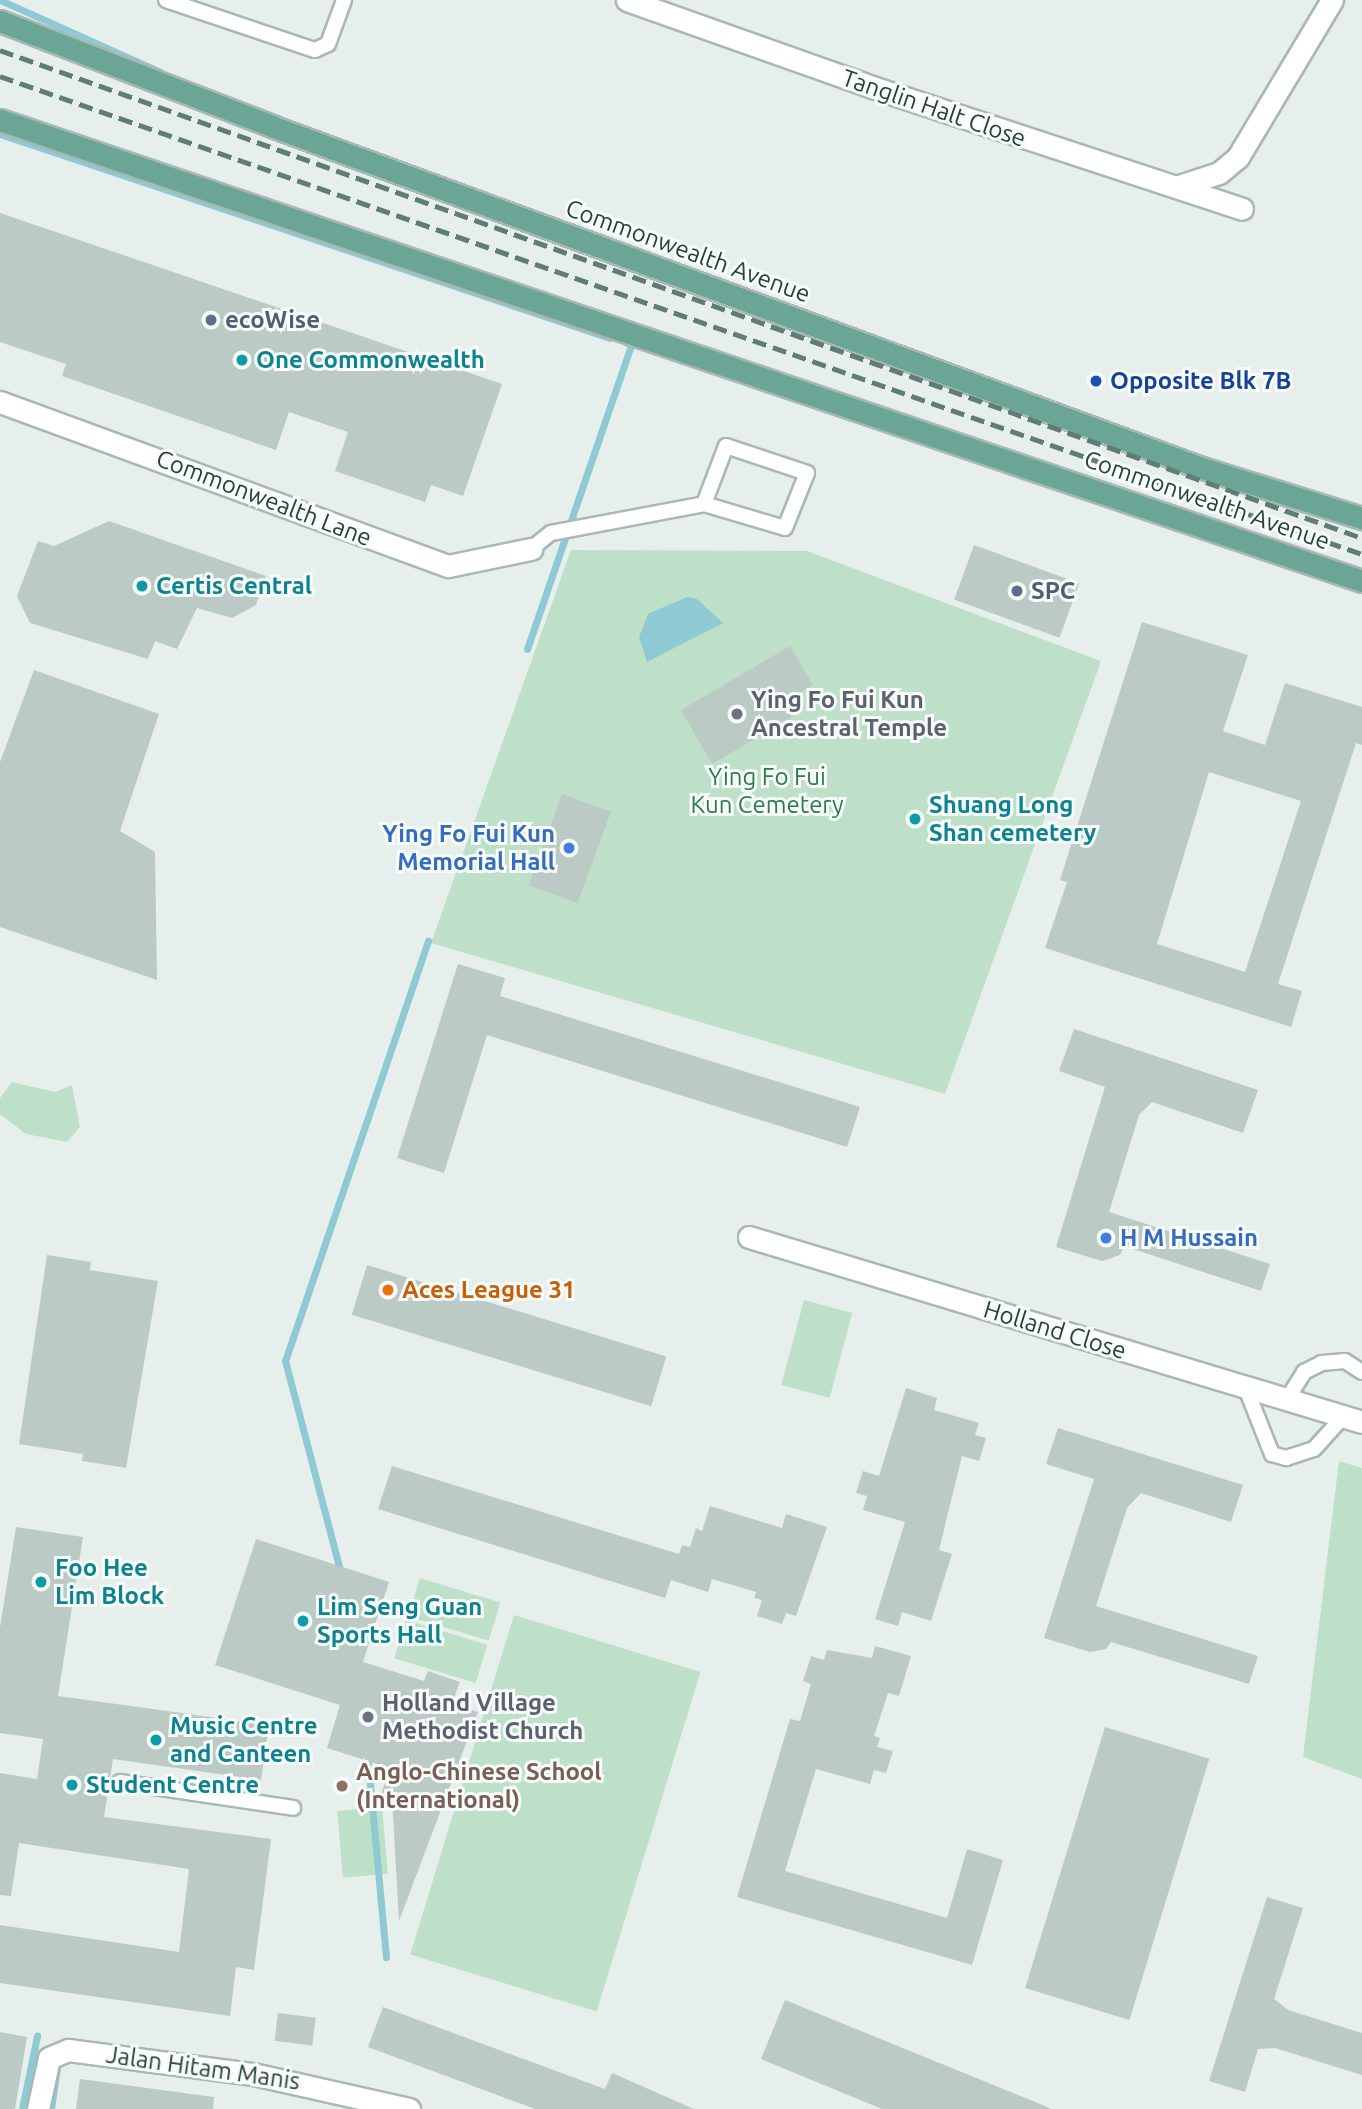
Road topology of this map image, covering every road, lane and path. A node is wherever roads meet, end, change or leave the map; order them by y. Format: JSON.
{"nodes":[{"id":1,"x":166,"y":0,"type":"edge"},
{"id":2,"x":344,"y":0,"type":"edge"},
{"id":3,"x":627,"y":0,"type":"edge"},
{"id":4,"x":1332,"y":0,"type":"edge"},
{"id":5,"x":0,"y":21,"type":"edge"},
{"id":6,"x":0,"y":120,"type":"edge"},
{"id":7,"x":1172,"y":188,"type":"junction"},
{"id":8,"x":1242,"y":209,"type":"dead end"},
{"id":9,"x":0,"y":402,"type":"edge"},
{"id":10,"x":704,"y":504,"type":"junction"},
{"id":11,"x":1362,"y":518,"type":"edge"},
{"id":12,"x":531,"y":549,"type":"joint"},
{"id":13,"x":1362,"y":581,"type":"edge"},
{"id":14,"x":749,"y":1237,"type":"dead end"},
{"id":15,"x":1362,"y":1372,"type":"edge"},
{"id":16,"x":1247,"y":1391,"type":"junction"},
{"id":17,"x":1286,"y":1401,"type":"junction"},
{"id":18,"x":1352,"y":1420,"type":"edge"},
{"id":19,"x":120,"y":1782,"type":"dead end"},
{"id":20,"x":293,"y":1808,"type":"dead end"},
{"id":21,"x":38,"y":2109,"type":"edge"},
{"id":22,"x":409,"y":2109,"type":"edge"}],
"edges":[{"from":1,"to":2,"type":"lane"},
{"from":3,"to":7,"type":"street","name":"Tanglin Halt Close"},
{"from":4,"to":7,"type":"street"},
{"from":5,"to":11,"type":"main road","name":"Commonwealth Avenue"},
{"from":6,"to":13,"type":"main road","name":"Commonwealth Avenue"},
{"from":7,"to":8,"type":"street","name":"Tanglin Halt Close"},
{"from":9,"to":12,"type":"street","name":"Commonwealth Lane"},
{"from":10,"to":10,"type":"lane"},
{"from":10,"to":12,"type":"lane"},
{"from":14,"to":16,"type":"street","name":"Holland Close"},
{"from":15,"to":17,"type":"lane"},
{"from":16,"to":17,"type":"street","name":"Holland Close"},
{"from":16,"to":18,"type":"lane"},
{"from":17,"to":18,"type":"street","name":"Holland Close"},
{"from":19,"to":20,"type":"lane"},
{"from":21,"to":22,"type":"street","name":"Jalan Hitam Manis"}]}
